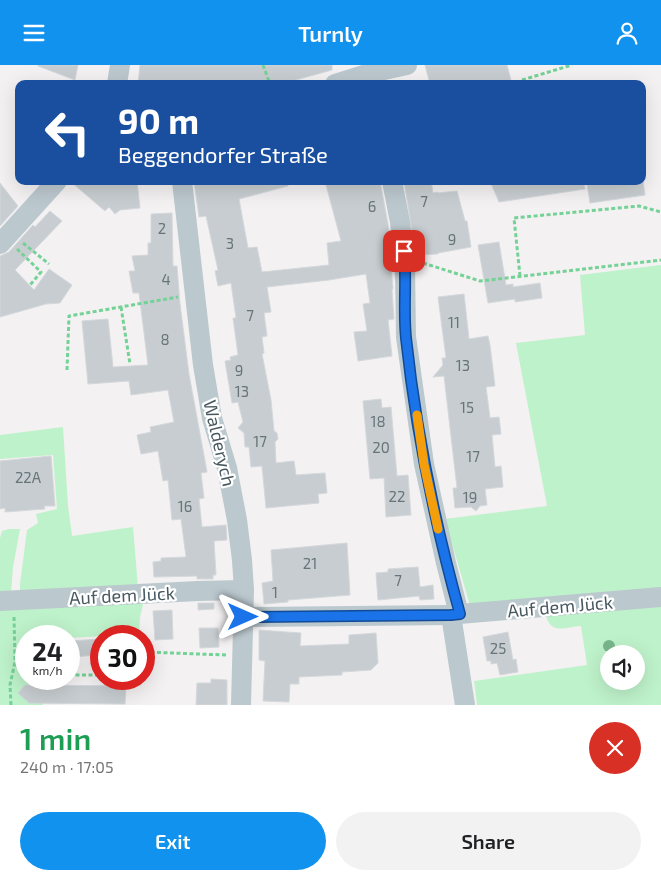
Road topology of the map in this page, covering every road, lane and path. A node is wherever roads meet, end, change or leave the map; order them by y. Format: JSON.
{"nodes":[{"id":1,"x":120,"y":65,"type":"edge"},
{"id":2,"x":263,"y":65,"type":"edge"},
{"id":3,"x":406,"y":65,"type":"edge"},
{"id":4,"x":572,"y":65,"type":"edge"},
{"id":5,"x":371,"y":78,"type":"edge"},
{"id":6,"x":118,"y":80,"type":"edge"},
{"id":7,"x":269,"y":80,"type":"edge"},
{"id":8,"x":522,"y":80,"type":"dead end"},
{"id":9,"x":53,"y":185,"type":"edge"},
{"id":10,"x":182,"y":185,"type":"edge"},
{"id":11,"x":393,"y":185,"type":"edge"},
{"id":12,"x":661,"y":213,"type":"edge"},
{"id":13,"x":5,"y":239,"type":"edge"},
{"id":14,"x":661,"y":260,"type":"edge"},
{"id":15,"x":49,"y":264,"type":"dead end"},
{"id":16,"x":405,"y":266,"type":"junction"},
{"id":17,"x":520,"y":277,"type":"junction"},
{"id":18,"x":30,"y":285,"type":"dead end"},
{"id":19,"x":196,"y":294,"type":"junction"},
{"id":20,"x":121,"y":307,"type":"junction"},
{"id":21,"x":130,"y":364,"type":"dead end"},
{"id":22,"x":67,"y":369,"type":"dead end"},
{"id":23,"x":244,"y":590,"type":"junction"},
{"id":24,"x":661,"y":597,"type":"edge"},
{"id":25,"x":7,"y":601,"type":"edge"},
{"id":26,"x":455,"y":615,"type":"junction"},
{"id":27,"x":243,"y":617,"type":"junction"},
{"id":28,"x":155,"y":652,"type":"edge"},
{"id":29,"x":242,"y":655,"type":"junction"},
{"id":30,"x":11,"y":705,"type":"edge"},
{"id":31,"x":241,"y":705,"type":"edge"},
{"id":32,"x":465,"y":705,"type":"edge"}],
"edges":[{"from":1,"to":6,"type":"street"},
{"from":2,"to":7,"type":"path"},
{"from":3,"to":5,"type":"street"},
{"from":4,"to":8,"type":"path"},
{"from":9,"to":13,"type":"street"},
{"from":10,"to":19,"type":"street","name":"Walderych"},
{"from":11,"to":16,"type":"street"},
{"from":12,"to":17,"type":"path"},
{"from":13,"to":15,"type":"path"},
{"from":13,"to":18,"type":"path"},
{"from":14,"to":17,"type":"path"},
{"from":16,"to":17,"type":"path"},
{"from":16,"to":26,"type":"street"},
{"from":19,"to":20,"type":"path"},
{"from":19,"to":23,"type":"street","name":"Walderych"},
{"from":20,"to":21,"type":"path"},
{"from":20,"to":22,"type":"path"},
{"from":23,"to":25,"type":"street","name":"Auf dem Jück"},
{"from":23,"to":27,"type":"street","name":"Walderych"},
{"from":24,"to":26,"type":"street","name":"Auf dem Jück"},
{"from":25,"to":30,"type":"path"},
{"from":26,"to":27,"type":"street","name":"Auf dem Jück"},
{"from":26,"to":32,"type":"street"},
{"from":27,"to":29,"type":"street","name":"Walderych"},
{"from":28,"to":29,"type":"path"},
{"from":29,"to":31,"type":"street","name":"Walderych"}]}
